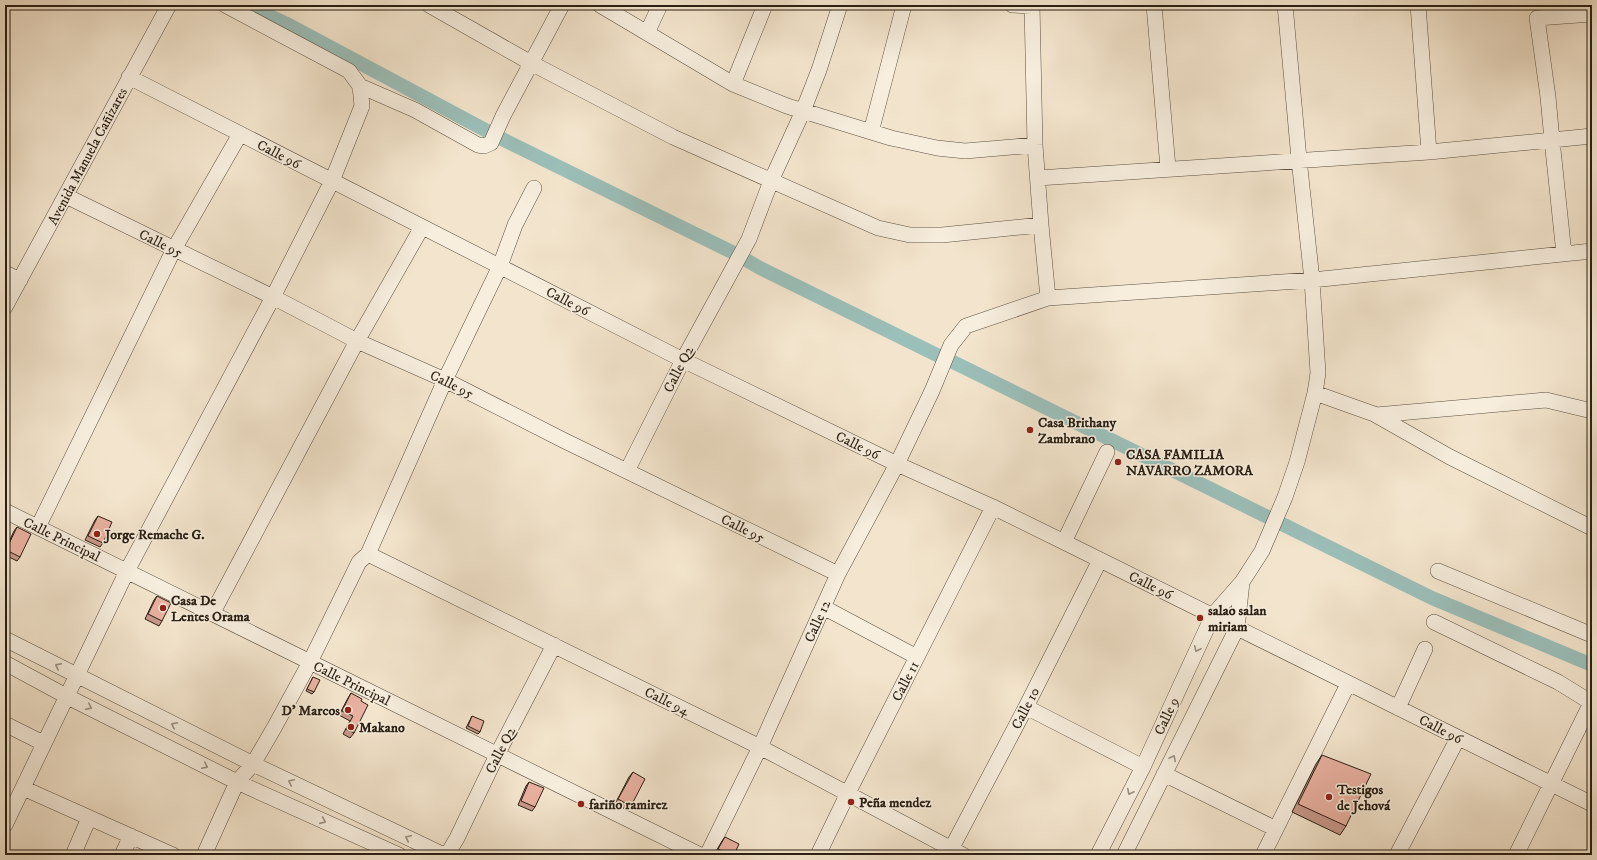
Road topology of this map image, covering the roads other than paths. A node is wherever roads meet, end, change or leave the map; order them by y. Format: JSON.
{"nodes":[{"id":1,"x":170,"y":5,"type":"edge"},
{"id":2,"x":225,"y":5,"type":"edge"},
{"id":3,"x":429,"y":5,"type":"edge"},
{"id":4,"x":562,"y":5,"type":"edge"},
{"id":5,"x":600,"y":5,"type":"edge"},
{"id":6,"x":660,"y":5,"type":"edge"},
{"id":7,"x":765,"y":5,"type":"edge"},
{"id":8,"x":840,"y":5,"type":"edge"},
{"id":9,"x":904,"y":5,"type":"edge"},
{"id":10,"x":1012,"y":5,"type":"edge"},
{"id":11,"x":1032,"y":5,"type":"edge"},
{"id":12,"x":1154,"y":5,"type":"edge"},
{"id":13,"x":1285,"y":5,"type":"edge"},
{"id":14,"x":1418,"y":5,"type":"edge"},
{"id":15,"x":1536,"y":12,"type":"edge"},
{"id":16,"x":1592,"y":14,"type":"edge"},
{"id":17,"x":647,"y":33,"type":"junction"},
{"id":18,"x":531,"y":63,"type":"junction"},
{"id":19,"x":129,"y":77,"type":"junction"},
{"id":20,"x":734,"y":84,"type":"junction"},
{"id":21,"x":360,"y":86,"type":"junction"},
{"id":22,"x":803,"y":111,"type":"junction"},
{"id":23,"x":871,"y":132,"type":"junction"},
{"id":24,"x":240,"y":134,"type":"junction"},
{"id":25,"x":1592,"y":136,"type":"edge"},
{"id":26,"x":1552,"y":140,"type":"junction"},
{"id":27,"x":1035,"y":145,"type":"junction"},
{"id":28,"x":1429,"y":152,"type":"junction"},
{"id":29,"x":1299,"y":159,"type":"junction"},
{"id":30,"x":1168,"y":168,"type":"junction"},
{"id":31,"x":1038,"y":178,"type":"junction"},
{"id":32,"x":332,"y":181,"type":"junction"},
{"id":33,"x":771,"y":181,"type":"junction"},
{"id":34,"x":534,"y":188,"type":"dead end"},
{"id":35,"x":66,"y":196,"type":"junction"},
{"id":36,"x":1041,"y":225,"type":"junction"},
{"id":37,"x":422,"y":227,"type":"junction"},
{"id":38,"x":174,"y":249,"type":"junction"},
{"id":39,"x":1592,"y":251,"type":"edge"},
{"id":40,"x":1564,"y":254,"type":"junction"},
{"id":41,"x":500,"y":266,"type":"junction"},
{"id":42,"x":5,"y":273,"type":"edge"},
{"id":43,"x":20,"y":280,"type":"junction"},
{"id":44,"x":1312,"y":280,"type":"junction"},
{"id":45,"x":273,"y":297,"type":"junction"},
{"id":46,"x":1048,"y":298,"type":"junction"},
{"id":47,"x":5,"y":306,"type":"edge"},
{"id":48,"x":357,"y":341,"type":"junction"},
{"id":49,"x":682,"y":360,"type":"junction"},
{"id":50,"x":445,"y":380,"type":"junction"},
{"id":51,"x":1315,"y":393,"type":"junction"},
{"id":52,"x":1592,"y":411,"type":"edge"},
{"id":53,"x":1376,"y":415,"type":"junction"},
{"id":54,"x":1107,"y":452,"type":"dead end"},
{"id":55,"x":897,"y":464,"type":"junction"},
{"id":56,"x":627,"y":471,"type":"junction"},
{"id":57,"x":993,"y":507,"type":"junction"},
{"id":58,"x":5,"y":511,"type":"edge"},
{"id":59,"x":38,"y":527,"type":"junction"},
{"id":60,"x":1592,"y":528,"type":"edge"},
{"id":61,"x":1064,"y":542,"type":"junction"},
{"id":62,"x":368,"y":554,"type":"junction"},
{"id":63,"x":1100,"y":560,"type":"junction"},
{"id":64,"x":1438,"y":571,"type":"dead end"},
{"id":65,"x":127,"y":572,"type":"junction"},
{"id":66,"x":838,"y":574,"type":"junction"},
{"id":67,"x":1242,"y":582,"type":"junction"},
{"id":68,"x":823,"y":607,"type":"junction"},
{"id":69,"x":212,"y":614,"type":"junction"},
{"id":70,"x":1213,"y":615,"type":"junction"},
{"id":71,"x":1434,"y":622,"type":"dead end"},
{"id":72,"x":1238,"y":628,"type":"junction"},
{"id":73,"x":1592,"y":635,"type":"edge"},
{"id":74,"x":5,"y":638,"type":"edge"},
{"id":75,"x":554,"y":645,"type":"junction"},
{"id":76,"x":1424,"y":649,"type":"dead end"},
{"id":77,"x":917,"y":657,"type":"junction"},
{"id":78,"x":310,"y":662,"type":"junction"},
{"id":79,"x":5,"y":663,"type":"edge"},
{"id":80,"x":76,"y":675,"type":"junction"},
{"id":81,"x":1348,"y":684,"type":"junction"},
{"id":82,"x":66,"y":696,"type":"junction"},
{"id":83,"x":1592,"y":703,"type":"edge"},
{"id":84,"x":1026,"y":707,"type":"junction"},
{"id":85,"x":1398,"y":708,"type":"junction"},
{"id":86,"x":5,"y":724,"type":"edge"},
{"id":87,"x":1458,"y":738,"type":"junction"},
{"id":88,"x":43,"y":743,"type":"junction"},
{"id":89,"x":760,"y":747,"type":"junction"},
{"id":90,"x":497,"y":755,"type":"junction"},
{"id":91,"x":253,"y":764,"type":"junction"},
{"id":92,"x":1143,"y":766,"type":"junction"},
{"id":93,"x":1164,"y":774,"type":"junction"},
{"id":94,"x":237,"y":782,"type":"junction"},
{"id":95,"x":1551,"y":784,"type":"junction"},
{"id":96,"x":23,"y":788,"type":"junction"},
{"id":97,"x":848,"y":793,"type":"junction"},
{"id":98,"x":9,"y":804,"type":"edge"},
{"id":99,"x":1592,"y":804,"type":"edge"},
{"id":100,"x":89,"y":818,"type":"junction"},
{"id":101,"x":5,"y":825,"type":"edge"},
{"id":102,"x":1276,"y":829,"type":"junction"},
{"id":103,"x":131,"y":836,"type":"junction"},
{"id":104,"x":954,"y":853,"type":"edge"},
{"id":105,"x":74,"y":855,"type":"edge"},
{"id":106,"x":122,"y":855,"type":"edge"},
{"id":107,"x":173,"y":855,"type":"edge"},
{"id":108,"x":204,"y":855,"type":"edge"},
{"id":109,"x":399,"y":855,"type":"edge"},
{"id":110,"x":445,"y":855,"type":"edge"},
{"id":111,"x":700,"y":855,"type":"edge"},
{"id":112,"x":707,"y":855,"type":"edge"},
{"id":113,"x":818,"y":855,"type":"edge"},
{"id":114,"x":1098,"y":855,"type":"edge"},
{"id":115,"x":1124,"y":855,"type":"edge"},
{"id":116,"x":1263,"y":855,"type":"edge"},
{"id":117,"x":1397,"y":855,"type":"edge"},
{"id":118,"x":1516,"y":855,"type":"edge"}],
"edges":[{"from":1,"to":19,"type":"street","name":"Avenida Manuela Cañizares"},
{"from":2,"to":21,"type":"street"},
{"from":3,"to":18,"type":"street"},
{"from":4,"to":18,"type":"street"},
{"from":5,"to":17,"type":"street"},
{"from":6,"to":17,"type":"street"},
{"from":7,"to":20,"type":"street"},
{"from":8,"to":22,"type":"street","name":"Calle Q2"},
{"from":9,"to":23,"type":"street"},
{"from":10,"to":11,"type":"street"},
{"from":11,"to":27,"type":"street"},
{"from":12,"to":30,"type":"street"},
{"from":13,"to":29,"type":"street","name":"Calle 9"},
{"from":14,"to":28,"type":"street"},
{"from":15,"to":16,"type":"street"},
{"from":15,"to":26,"type":"street"},
{"from":17,"to":20,"type":"street"},
{"from":18,"to":21,"type":"street"},
{"from":18,"to":33,"type":"street"},
{"from":19,"to":24,"type":"street","name":"Calle 96"},
{"from":19,"to":35,"type":"street","name":"Avenida Manuela Cañizares"},
{"from":20,"to":22,"type":"street"},
{"from":21,"to":32,"type":"street"},
{"from":22,"to":23,"type":"street"},
{"from":22,"to":33,"type":"street","name":"Calle Q2"},
{"from":23,"to":27,"type":"street"},
{"from":24,"to":32,"type":"street","name":"Calle 96"},
{"from":24,"to":38,"type":"street"},
{"from":25,"to":26,"type":"street"},
{"from":26,"to":28,"type":"street"},
{"from":26,"to":40,"type":"street"},
{"from":27,"to":31,"type":"street"},
{"from":28,"to":29,"type":"street"},
{"from":29,"to":30,"type":"street"},
{"from":29,"to":44,"type":"street","name":"Calle 9"},
{"from":30,"to":31,"type":"street"},
{"from":31,"to":36,"type":"street"},
{"from":32,"to":37,"type":"street","name":"Calle 96"},
{"from":32,"to":45,"type":"street"},
{"from":33,"to":36,"type":"street"},
{"from":33,"to":49,"type":"street","name":"Calle Q2"},
{"from":34,"to":41,"type":"street"},
{"from":35,"to":38,"type":"street","name":"Calle 95"},
{"from":35,"to":43,"type":"street","name":"Avenida Manuela Cañizares"},
{"from":36,"to":46,"type":"street"},
{"from":37,"to":41,"type":"street","name":"Calle 96"},
{"from":37,"to":48,"type":"street"},
{"from":38,"to":45,"type":"street","name":"Calle 95"},
{"from":38,"to":59,"type":"street"},
{"from":39,"to":40,"type":"street","name":"Calle 12"},
{"from":40,"to":44,"type":"street","name":"Calle 12"},
{"from":41,"to":49,"type":"street","name":"Calle 96"},
{"from":41,"to":50,"type":"street"},
{"from":42,"to":43,"type":"street"},
{"from":43,"to":47,"type":"street","name":"Avenida Manuela Cañizares"},
{"from":44,"to":46,"type":"street","name":"Calle 12"},
{"from":44,"to":51,"type":"street","name":"Calle 9"},
{"from":45,"to":48,"type":"street","name":"Calle 95"},
{"from":45,"to":65,"type":"street"},
{"from":46,"to":55,"type":"street","name":"Calle 12"},
{"from":48,"to":50,"type":"street","name":"Calle 95"},
{"from":48,"to":69,"type":"street"},
{"from":49,"to":55,"type":"street","name":"Calle 96"},
{"from":49,"to":56,"type":"street","name":"Calle Q2"},
{"from":50,"to":56,"type":"street","name":"Calle 95"},
{"from":50,"to":62,"type":"street"},
{"from":51,"to":53,"type":"street"},
{"from":51,"to":67,"type":"street","name":"Calle 9"},
{"from":52,"to":53,"type":"street"},
{"from":53,"to":60,"type":"street"},
{"from":54,"to":61,"type":"street"},
{"from":55,"to":57,"type":"street","name":"Calle 96"},
{"from":55,"to":66,"type":"street","name":"Calle 12"},
{"from":56,"to":66,"type":"street","name":"Calle 95"},
{"from":57,"to":61,"type":"street","name":"Calle 96"},
{"from":57,"to":77,"type":"street","name":"Calle 11"},
{"from":58,"to":59,"type":"street","name":"Calle Principal"},
{"from":59,"to":65,"type":"street","name":"Calle Principal"},
{"from":61,"to":63,"type":"street","name":"Calle 96"},
{"from":62,"to":75,"type":"street","name":"Calle 94"},
{"from":62,"to":78,"type":"street"},
{"from":63,"to":70,"type":"street","name":"Calle 96"},
{"from":63,"to":84,"type":"street","name":"Calle 10"},
{"from":64,"to":73,"type":"street"},
{"from":65,"to":69,"type":"street","name":"Calle Principal"},
{"from":65,"to":80,"type":"street"},
{"from":66,"to":68,"type":"street","name":"Calle 12"},
{"from":67,"to":70,"type":"street","name":"Calle 9"},
{"from":67,"to":72,"type":"street","name":"Calle 9"},
{"from":68,"to":77,"type":"street"},
{"from":68,"to":89,"type":"street","name":"Calle 12"},
{"from":69,"to":78,"type":"street","name":"Calle Principal"},
{"from":70,"to":72,"type":"street","name":"Calle 96"},
{"from":70,"to":92,"type":"street","name":"Calle 9","one_way":true},
{"from":71,"to":83,"type":"street"},
{"from":72,"to":81,"type":"street","name":"Calle 96"},
{"from":93,"to":72,"type":"street","name":"Calle 9","one_way":true},
{"from":80,"to":74,"type":"street","one_way":true},
{"from":75,"to":89,"type":"street","name":"Calle 94"},
{"from":75,"to":90,"type":"street","name":"Calle Q2"},
{"from":76,"to":85,"type":"street"},
{"from":77,"to":97,"type":"street","name":"Calle 11"},
{"from":78,"to":90,"type":"street","name":"Calle Principal"},
{"from":78,"to":91,"type":"street"},
{"from":79,"to":82,"type":"street"},
{"from":80,"to":82,"type":"street"},
{"from":91,"to":80,"type":"street","one_way":true},
{"from":81,"to":85,"type":"street","name":"Calle 96"},
{"from":81,"to":102,"type":"street"},
{"from":82,"to":88,"type":"street"},
{"from":82,"to":94,"type":"street","one_way":true},
{"from":83,"to":95,"type":"street"},
{"from":84,"to":92,"type":"street"},
{"from":84,"to":104,"type":"street","name":"Calle 10"},
{"from":85,"to":87,"type":"street","name":"Calle 96"},
{"from":86,"to":88,"type":"street"},
{"from":87,"to":95,"type":"street","name":"Calle 96"},
{"from":87,"to":117,"type":"street"},
{"from":88,"to":96,"type":"street"},
{"from":89,"to":97,"type":"street","name":"Calle 94"},
{"from":89,"to":112,"type":"street","name":"Calle 12"},
{"from":90,"to":110,"type":"street","name":"Calle Q2"},
{"from":90,"to":111,"type":"street","name":"Calle Principal"},
{"from":91,"to":94,"type":"street"},
{"from":110,"to":91,"type":"street","one_way":true},
{"from":92,"to":114,"type":"street","name":"Calle 9","one_way":true},
{"from":93,"to":102,"type":"street"},
{"from":93,"to":115,"type":"street","name":"Calle 9"},
{"from":94,"to":108,"type":"street"},
{"from":94,"to":109,"type":"street","one_way":true},
{"from":95,"to":99,"type":"street","name":"Calle 96"},
{"from":95,"to":118,"type":"street"},
{"from":96,"to":98,"type":"street"},
{"from":96,"to":100,"type":"street"},
{"from":97,"to":104,"type":"street","name":"Calle 94"},
{"from":97,"to":113,"type":"street","name":"Calle 11"},
{"from":98,"to":101,"type":"street"},
{"from":100,"to":103,"type":"street"},
{"from":100,"to":105,"type":"street"},
{"from":102,"to":116,"type":"street"},
{"from":103,"to":106,"type":"street"},
{"from":103,"to":107,"type":"street"}]}
